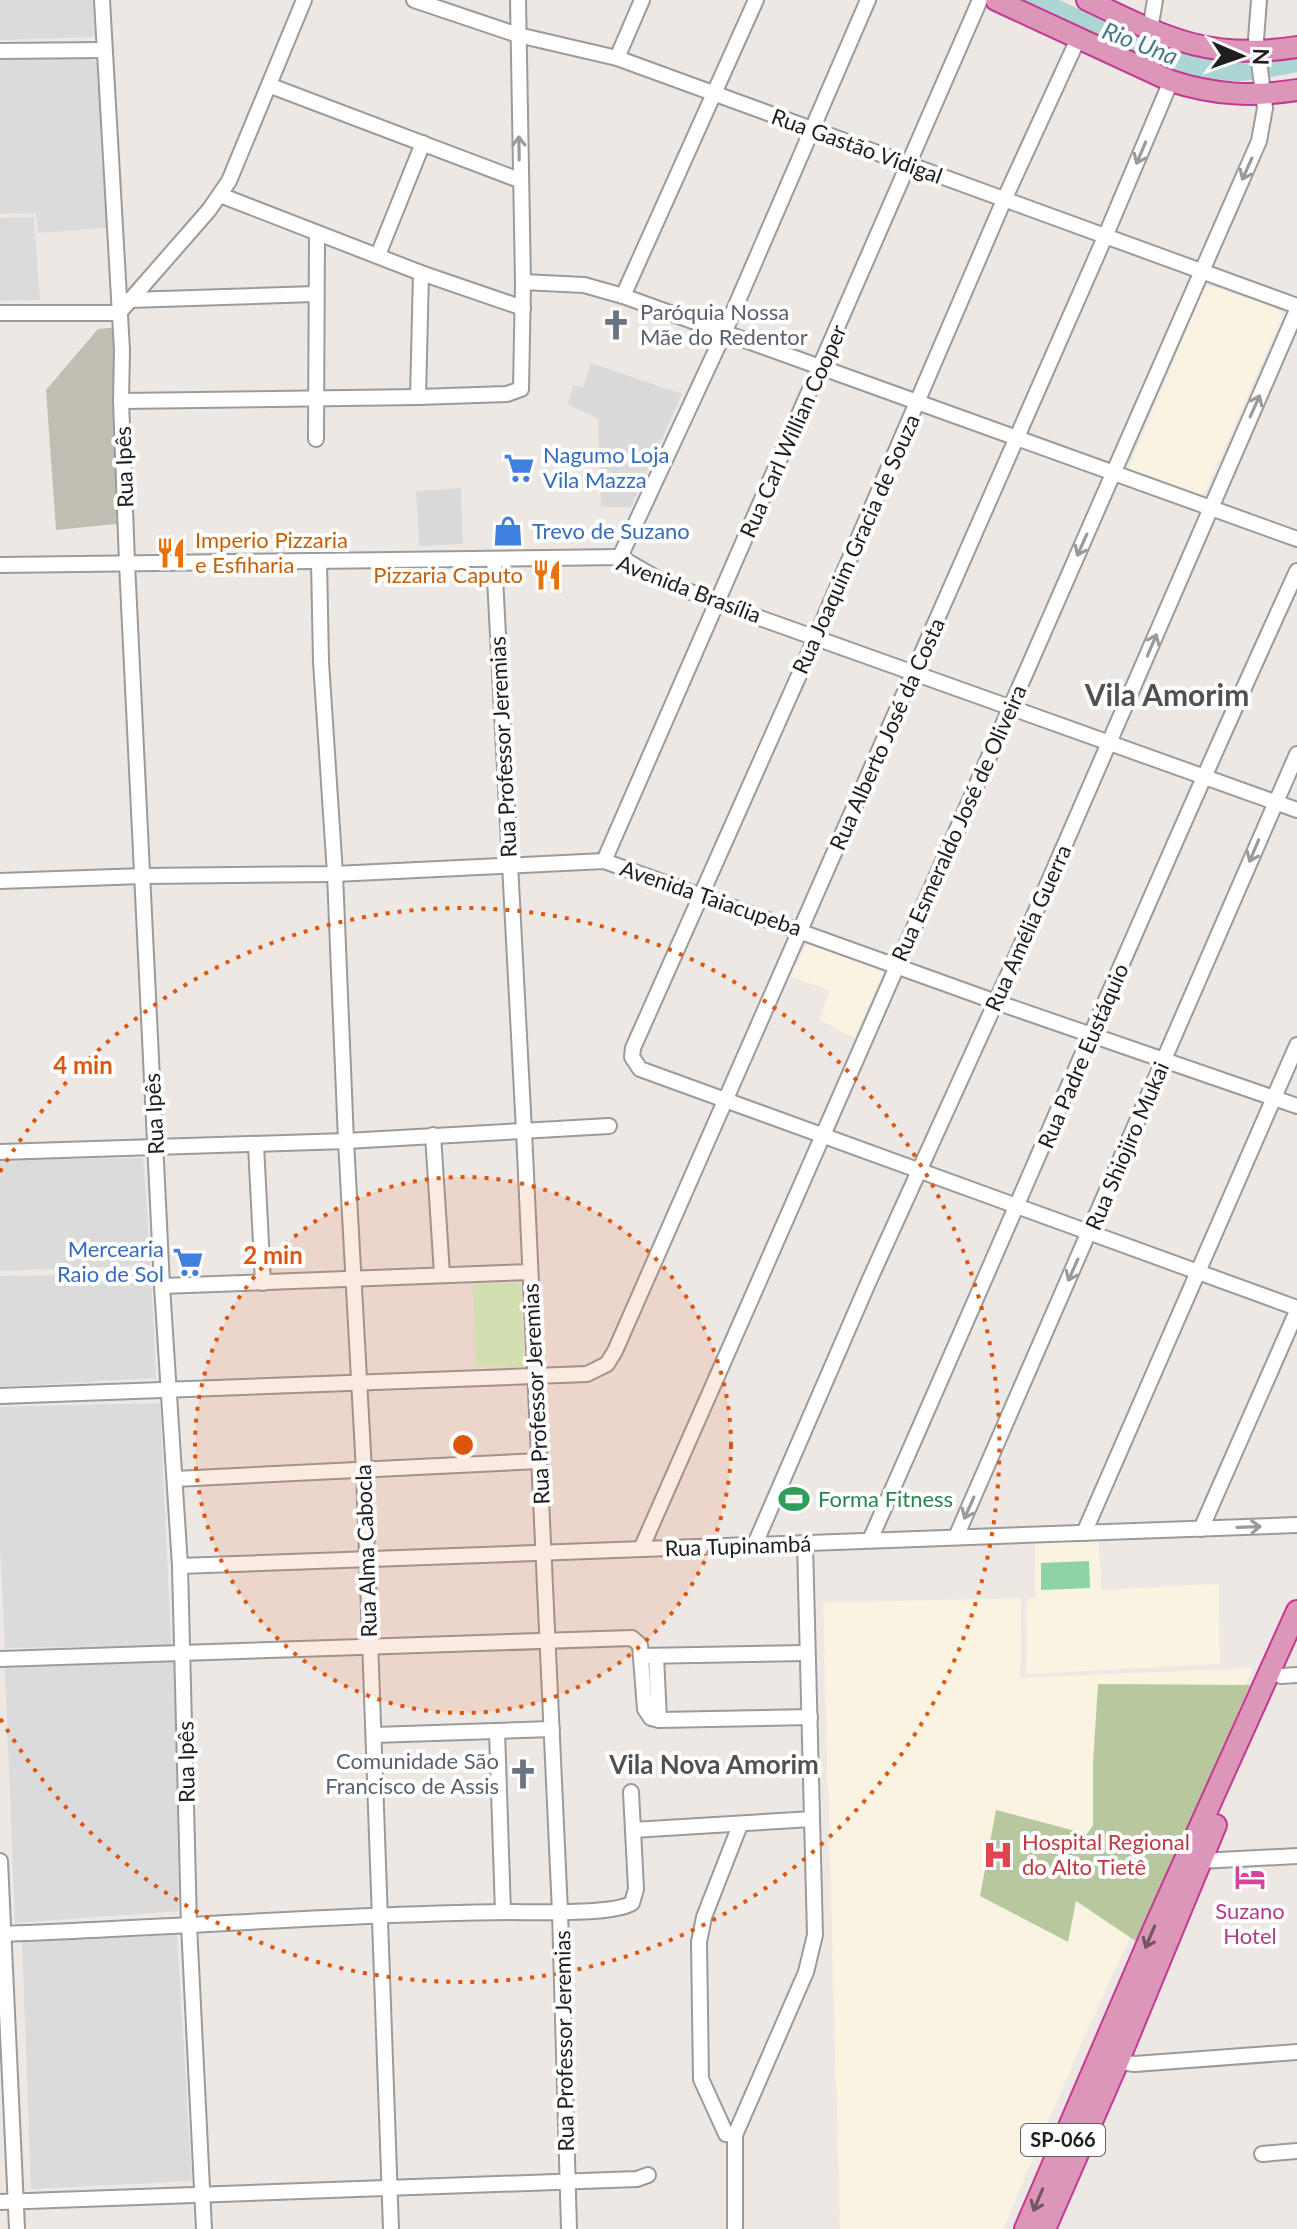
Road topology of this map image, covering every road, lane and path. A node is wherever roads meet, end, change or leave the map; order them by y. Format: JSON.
{"nodes":[{"id":1,"x":102,"y":0,"type":"edge"},
{"id":2,"x":304,"y":0,"type":"edge"},
{"id":3,"x":414,"y":0,"type":"edge"},
{"id":4,"x":518,"y":0,"type":"edge"},
{"id":5,"x":642,"y":0,"type":"edge"},
{"id":6,"x":756,"y":0,"type":"edge"},
{"id":7,"x":868,"y":0,"type":"edge"},
{"id":8,"x":980,"y":0,"type":"edge"},
{"id":9,"x":996,"y":0,"type":"edge"},
{"id":10,"x":1087,"y":0,"type":"edge"},
{"id":11,"x":1155,"y":0,"type":"edge"},
{"id":12,"x":1259,"y":0,"type":"edge"},
{"id":13,"x":1150,"y":30,"type":"junction"},
{"id":14,"x":518,"y":35,"type":"junction"},
{"id":15,"x":1078,"y":39,"type":"junction"},
{"id":16,"x":1297,"y":47,"type":"edge"},
{"id":17,"x":103,"y":50,"type":"junction"},
{"id":18,"x":0,"y":51,"type":"edge"},
{"id":19,"x":1258,"y":53,"type":"junction"},
{"id":20,"x":617,"y":58,"type":"junction"},
{"id":21,"x":1171,"y":81,"type":"junction"},
{"id":22,"x":271,"y":86,"type":"junction"},
{"id":23,"x":1297,"y":90,"type":"edge"},
{"id":24,"x":1262,"y":93,"type":"junction"},
{"id":25,"x":714,"y":95,"type":"junction"},
{"id":26,"x":811,"y":129,"type":"junction"},
{"id":27,"x":423,"y":143,"type":"junction"},
{"id":28,"x":908,"y":164,"type":"junction"},
{"id":29,"x":519,"y":180,"type":"junction"},
{"id":30,"x":220,"y":195,"type":"junction"},
{"id":31,"x":1004,"y":200,"type":"junction"},
{"id":32,"x":317,"y":233,"type":"junction"},
{"id":33,"x":1105,"y":237,"type":"junction"},
{"id":34,"x":378,"y":255,"type":"junction"},
{"id":35,"x":1202,"y":271,"type":"junction"},
{"id":36,"x":421,"y":273,"type":"junction"},
{"id":37,"x":523,"y":282,"type":"junction"},
{"id":38,"x":315,"y":294,"type":"junction"},
{"id":39,"x":623,"y":296,"type":"junction"},
{"id":40,"x":129,"y":300,"type":"junction"},
{"id":41,"x":523,"y":308,"type":"junction"},
{"id":42,"x":1297,"y":308,"type":"edge"},
{"id":43,"x":0,"y":313,"type":"edge"},
{"id":44,"x":119,"y":313,"type":"junction"},
{"id":45,"x":724,"y":333,"type":"junction"},
{"id":46,"x":821,"y":368,"type":"junction"},
{"id":47,"x":418,"y":397,"type":"junction"},
{"id":48,"x":314,"y":399,"type":"junction"},
{"id":49,"x":121,"y":401,"type":"junction"},
{"id":50,"x":918,"y":403,"type":"junction"},
{"id":51,"x":1017,"y":438,"type":"junction"},
{"id":52,"x":316,"y":439,"type":"dead end"},
{"id":53,"x":1113,"y":473,"type":"junction"},
{"id":54,"x":1210,"y":508,"type":"junction"},
{"id":55,"x":1297,"y":539,"type":"edge"},
{"id":56,"x":620,"y":557,"type":"junction"},
{"id":57,"x":494,"y":559,"type":"junction"},
{"id":58,"x":319,"y":561,"type":"junction"},
{"id":59,"x":127,"y":563,"type":"junction"},
{"id":60,"x":0,"y":565,"type":"edge"},
{"id":61,"x":1297,"y":571,"type":"edge"},
{"id":62,"x":718,"y":603,"type":"junction"},
{"id":63,"x":816,"y":637,"type":"junction"},
{"id":64,"x":915,"y":671,"type":"junction"},
{"id":65,"x":1013,"y":708,"type":"junction"},
{"id":66,"x":1110,"y":742,"type":"junction"},
{"id":67,"x":1297,"y":754,"type":"edge"},
{"id":68,"x":1203,"y":776,"type":"junction"},
{"id":69,"x":1275,"y":802,"type":"junction"},
{"id":70,"x":1297,"y":810,"type":"edge"},
{"id":71,"x":604,"y":861,"type":"junction"},
{"id":72,"x":510,"y":866,"type":"junction"},
{"id":73,"x":335,"y":874,"type":"junction"},
{"id":74,"x":143,"y":876,"type":"junction"},
{"id":75,"x":0,"y":881,"type":"edge"},
{"id":76,"x":701,"y":894,"type":"junction"},
{"id":77,"x":800,"y":930,"type":"junction"},
{"id":78,"x":896,"y":965,"type":"junction"},
{"id":79,"x":996,"y":1002,"type":"junction"},
{"id":80,"x":1092,"y":1036,"type":"junction"},
{"id":81,"x":1297,"y":1045,"type":"edge"},
{"id":82,"x":1163,"y":1060,"type":"junction"},
{"id":83,"x":1274,"y":1098,"type":"junction"},
{"id":84,"x":726,"y":1100,"type":"junction"},
{"id":85,"x":1297,"y":1106,"type":"edge"},
{"id":86,"x":609,"y":1126,"type":"dead end"},
{"id":87,"x":524,"y":1131,"type":"junction"},
{"id":88,"x":433,"y":1135,"type":"junction"},
{"id":89,"x":823,"y":1137,"type":"junction"},
{"id":90,"x":346,"y":1141,"type":"junction"},
{"id":91,"x":256,"y":1145,"type":"junction"},
{"id":92,"x":156,"y":1148,"type":"junction"},
{"id":93,"x":0,"y":1152,"type":"edge"},
{"id":94,"x":918,"y":1172,"type":"junction"},
{"id":95,"x":1018,"y":1207,"type":"junction"},
{"id":96,"x":1090,"y":1231,"type":"junction"},
{"id":97,"x":1199,"y":1271,"type":"junction"},
{"id":98,"x":530,"y":1272,"type":"junction"},
{"id":99,"x":442,"y":1274,"type":"junction"},
{"id":100,"x":355,"y":1279,"type":"junction"},
{"id":101,"x":263,"y":1283,"type":"junction"},
{"id":102,"x":162,"y":1286,"type":"junction"},
{"id":103,"x":1297,"y":1310,"type":"edge"},
{"id":104,"x":535,"y":1376,"type":"junction"},
{"id":105,"x":359,"y":1384,"type":"junction"},
{"id":106,"x":169,"y":1391,"type":"junction"},
{"id":107,"x":0,"y":1396,"type":"edge"},
{"id":108,"x":539,"y":1461,"type":"junction"},
{"id":109,"x":364,"y":1471,"type":"junction"},
{"id":110,"x":175,"y":1479,"type":"junction"},
{"id":111,"x":1297,"y":1525,"type":"edge"},
{"id":112,"x":1201,"y":1529,"type":"junction"},
{"id":113,"x":1084,"y":1533,"type":"junction"},
{"id":114,"x":956,"y":1537,"type":"junction"},
{"id":115,"x":870,"y":1540,"type":"junction"},
{"id":116,"x":755,"y":1544,"type":"junction"},
{"id":117,"x":805,"y":1544,"type":"junction"},
{"id":118,"x":641,"y":1549,"type":"junction"},
{"id":119,"x":544,"y":1553,"type":"junction"},
{"id":120,"x":365,"y":1559,"type":"junction"},
{"id":121,"x":180,"y":1566,"type":"junction"},
{"id":122,"x":1297,"y":1611,"type":"edge"},
{"id":123,"x":548,"y":1642,"type":"junction"},
{"id":124,"x":1297,"y":1642,"type":"edge"},
{"id":125,"x":369,"y":1648,"type":"junction"},
{"id":126,"x":183,"y":1653,"type":"junction"},
{"id":127,"x":807,"y":1653,"type":"junction"},
{"id":128,"x":649,"y":1656,"type":"junction"},
{"id":129,"x":0,"y":1659,"type":"edge"},
{"id":130,"x":1289,"y":1675,"type":"edge"},
{"id":131,"x":810,"y":1717,"type":"junction"},
{"id":132,"x":552,"y":1729,"type":"junction"},
{"id":133,"x":497,"y":1731,"type":"junction"},
{"id":134,"x":374,"y":1735,"type":"junction"},
{"id":135,"x":631,"y":1792,"type":"dead end"},
{"id":136,"x":812,"y":1819,"type":"junction"},
{"id":137,"x":740,"y":1825,"type":"junction"},
{"id":138,"x":633,"y":1830,"type":"junction"},
{"id":139,"x":1297,"y":1856,"type":"edge"},
{"id":140,"x":0,"y":1861,"type":"edge"},
{"id":141,"x":1200,"y":1861,"type":"junction"},
{"id":142,"x":503,"y":1912,"type":"junction"},
{"id":143,"x":560,"y":1912,"type":"junction"},
{"id":144,"x":378,"y":1915,"type":"junction"},
{"id":145,"x":189,"y":1925,"type":"junction"},
{"id":146,"x":2,"y":1934,"type":"edge"},
{"id":147,"x":1297,"y":2052,"type":"edge"},
{"id":148,"x":1110,"y":2057,"type":"junction"},
{"id":149,"x":735,"y":2135,"type":"junction"},
{"id":150,"x":1297,"y":2151,"type":"edge"},
{"id":151,"x":1262,"y":2154,"type":"dead end"},
{"id":152,"x":648,"y":2175,"type":"dead end"},
{"id":153,"x":567,"y":2180,"type":"junction"},
{"id":154,"x":389,"y":2187,"type":"junction"},
{"id":155,"x":202,"y":2193,"type":"junction"},
{"id":156,"x":16,"y":2201,"type":"junction"},
{"id":157,"x":0,"y":2202,"type":"edge"},
{"id":158,"x":17,"y":2229,"type":"edge"},
{"id":159,"x":204,"y":2229,"type":"edge"},
{"id":160,"x":391,"y":2229,"type":"edge"},
{"id":161,"x":569,"y":2229,"type":"edge"},
{"id":162,"x":735,"y":2229,"type":"edge"},
{"id":163,"x":1025,"y":2229,"type":"edge"},
{"id":164,"x":1045,"y":2229,"type":"edge"}],
"edges":[{"from":1,"to":17,"type":"street","name":"Rua Ipês"},
{"from":2,"to":22,"type":"street"},
{"from":3,"to":14,"type":"street","name":"Rua Gastão Vidigal"},
{"from":4,"to":14,"type":"street"},
{"from":5,"to":20,"type":"street"},
{"from":6,"to":25,"type":"street"},
{"from":7,"to":26,"type":"street"},
{"from":8,"to":28,"type":"street","name":"Rua Carl Willian Cooper"},
{"from":9,"to":15,"type":"highway"},
{"from":10,"to":13,"type":"highway"},
{"from":11,"to":13,"type":"street"},
{"from":12,"to":19,"type":"street","name":"Rua Esmeraldo José de Oliveira"},
{"from":13,"to":19,"type":"highway"},
{"from":14,"to":20,"type":"street","name":"Rua Gastão Vidigal"},
{"from":29,"to":14,"type":"street","one_way":true},
{"from":15,"to":21,"type":"highway"},
{"from":15,"to":31,"type":"street","name":"Rua Joaquim Gracia de Souza"},
{"from":16,"to":19,"type":"highway"},
{"from":17,"to":18,"type":"street"},
{"from":17,"to":44,"type":"street","name":"Rua Ipês"},
{"from":19,"to":24,"type":"street","name":"Rua Esmeraldo José de Oliveira"},
{"from":20,"to":25,"type":"street","name":"Rua Gastão Vidigal"},
{"from":21,"to":24,"type":"highway"},
{"from":21,"to":33,"type":"street","name":"Rua Alberto José da Costa","one_way":true},
{"from":22,"to":27,"type":"street"},
{"from":22,"to":30,"type":"street"},
{"from":23,"to":24,"type":"highway"},
{"from":24,"to":35,"type":"street","name":"Rua Esmeraldo José de Oliveira","one_way":true},
{"from":25,"to":26,"type":"street","name":"Rua Gastão Vidigal"},
{"from":25,"to":39,"type":"street"},
{"from":26,"to":28,"type":"street","name":"Rua Gastão Vidigal"},
{"from":26,"to":45,"type":"street"},
{"from":27,"to":29,"type":"street"},
{"from":27,"to":34,"type":"street"},
{"from":28,"to":31,"type":"street","name":"Rua Gastão Vidigal"},
{"from":28,"to":46,"type":"street","name":"Rua Carl Willian Cooper"},
{"from":29,"to":37,"type":"street"},
{"from":30,"to":32,"type":"street"},
{"from":30,"to":40,"type":"street"},
{"from":31,"to":33,"type":"street","name":"Rua Gastão Vidigal"},
{"from":31,"to":50,"type":"street","name":"Rua Joaquim Gracia de Souza"},
{"from":32,"to":34,"type":"street"},
{"from":32,"to":38,"type":"street"},
{"from":33,"to":35,"type":"street","name":"Rua Gastão Vidigal"},
{"from":33,"to":51,"type":"street","name":"Rua Alberto José da Costa"},
{"from":34,"to":36,"type":"street"},
{"from":35,"to":42,"type":"street","name":"Rua Gastão Vidigal"},
{"from":35,"to":53,"type":"street","name":"Rua Esmeraldo José de Oliveira"},
{"from":36,"to":41,"type":"street"},
{"from":36,"to":47,"type":"street"},
{"from":37,"to":39,"type":"street"},
{"from":37,"to":41,"type":"street"},
{"from":38,"to":40,"type":"street"},
{"from":38,"to":48,"type":"street"},
{"from":39,"to":45,"type":"street"},
{"from":40,"to":44,"type":"street"},
{"from":41,"to":47,"type":"street"},
{"from":54,"to":42,"type":"street","name":"Rua Amélia Guerra","one_way":true},
{"from":43,"to":44,"type":"street"},
{"from":44,"to":49,"type":"street","name":"Rua Ipês"},
{"from":45,"to":46,"type":"street"},
{"from":45,"to":56,"type":"street"},
{"from":46,"to":50,"type":"street"},
{"from":46,"to":62,"type":"street","name":"Rua Carl Willian Cooper"},
{"from":47,"to":48,"type":"street"},
{"from":48,"to":49,"type":"street"},
{"from":48,"to":52,"type":"street"},
{"from":49,"to":59,"type":"street","name":"Rua Ipês"},
{"from":50,"to":51,"type":"street"},
{"from":50,"to":63,"type":"street","name":"Rua Joaquim Gracia de Souza"},
{"from":51,"to":53,"type":"street"},
{"from":51,"to":64,"type":"street","name":"Rua Alberto José da Costa"},
{"from":53,"to":54,"type":"street"},
{"from":53,"to":65,"type":"street","name":"Rua Esmeraldo José de Oliveira","one_way":true},
{"from":54,"to":55,"type":"street"},
{"from":66,"to":54,"type":"street","name":"Rua Amélia Guerra","one_way":true},
{"from":56,"to":57,"type":"street","name":"Avenida Brasília"},
{"from":56,"to":62,"type":"street","name":"Avenida Brasília"},
{"from":57,"to":58,"type":"street","name":"Avenida Brasília"},
{"from":57,"to":72,"type":"street","name":"Rua Professor Jeremias"},
{"from":58,"to":59,"type":"street","name":"Avenida Brasília"},
{"from":58,"to":73,"type":"street","name":"Rua Alma Cabocla"},
{"from":59,"to":60,"type":"street","name":"Avenida Brasília"},
{"from":59,"to":74,"type":"street","name":"Rua Ipês"},
{"from":61,"to":68,"type":"street","name":"Rua Padre Eustáquio"},
{"from":62,"to":63,"type":"street","name":"Avenida Brasília"},
{"from":62,"to":71,"type":"street","name":"Rua Carl Willian Cooper"},
{"from":63,"to":64,"type":"street","name":"Avenida Brasília"},
{"from":63,"to":76,"type":"street","name":"Rua Joaquim Gracia de Souza"},
{"from":64,"to":65,"type":"street","name":"Avenida Brasília"},
{"from":64,"to":77,"type":"street","name":"Rua Alberto José da Costa"},
{"from":65,"to":66,"type":"street","name":"Avenida Brasília"},
{"from":65,"to":78,"type":"street","name":"Rua Esmeraldo José de Oliveira"},
{"from":66,"to":68,"type":"street","name":"Avenida Brasília"},
{"from":66,"to":79,"type":"street","name":"Rua Amélia Guerra"},
{"from":67,"to":69,"type":"street","name":"Rua Shiojiro Mukai"},
{"from":68,"to":69,"type":"street","name":"Avenida Brasília"},
{"from":68,"to":80,"type":"street","name":"Rua Padre Eustáquio"},
{"from":69,"to":70,"type":"street","name":"Avenida Brasília"},
{"from":69,"to":82,"type":"street","name":"Rua Shiojiro Mukai","one_way":true},
{"from":71,"to":72,"type":"street","name":"Avenida Taiacupeba"},
{"from":71,"to":76,"type":"street","name":"Avenida Taiacupeba"},
{"from":72,"to":73,"type":"street","name":"Avenida Taiacupeba"},
{"from":72,"to":87,"type":"street","name":"Rua Professor Jeremias"},
{"from":73,"to":74,"type":"street","name":"Avenida Taiacupeba"},
{"from":73,"to":90,"type":"street","name":"Rua Alma Cabocla"},
{"from":74,"to":75,"type":"street","name":"Avenida Taiacupeba"},
{"from":74,"to":92,"type":"street","name":"Rua Ipês"},
{"from":76,"to":77,"type":"street","name":"Avenida Taiacupeba"},
{"from":76,"to":84,"type":"street","name":"Rua Joaquim Gracia de Souza"},
{"from":77,"to":78,"type":"street","name":"Avenida Taiacupeba"},
{"from":77,"to":84,"type":"street","name":"Rua Alberto José da Costa"},
{"from":78,"to":79,"type":"street","name":"Avenida Taiacupeba"},
{"from":78,"to":89,"type":"street","name":"Rua Esmeraldo José de Oliveira"},
{"from":79,"to":80,"type":"street","name":"Avenida Taiacupeba"},
{"from":79,"to":94,"type":"street","name":"Rua Amélia Guerra"},
{"from":80,"to":82,"type":"street","name":"Avenida Taiacupeba"},
{"from":80,"to":95,"type":"street","name":"Rua Padre Eustáquio"},
{"from":81,"to":83,"type":"street"},
{"from":82,"to":83,"type":"street","name":"Avenida Taiacupeba"},
{"from":82,"to":96,"type":"street","name":"Rua Shiojiro Mukai"},
{"from":83,"to":85,"type":"street","name":"Avenida Taiacupeba"},
{"from":83,"to":97,"type":"street"},
{"from":84,"to":89,"type":"street"},
{"from":84,"to":104,"type":"street","name":"Rua Alberto José da Costa"},
{"from":86,"to":87,"type":"street"},
{"from":87,"to":88,"type":"street"},
{"from":87,"to":98,"type":"street","name":"Rua Professor Jeremias"},
{"from":88,"to":90,"type":"street"},
{"from":88,"to":99,"type":"street"},
{"from":89,"to":94,"type":"street"},
{"from":89,"to":118,"type":"street","name":"Rua Esmeraldo José de Oliveira"},
{"from":90,"to":91,"type":"street"},
{"from":90,"to":100,"type":"street","name":"Rua Alma Cabocla"},
{"from":91,"to":92,"type":"street"},
{"from":91,"to":101,"type":"street"},
{"from":92,"to":93,"type":"street"},
{"from":92,"to":102,"type":"street","name":"Rua Ipês"},
{"from":94,"to":95,"type":"street"},
{"from":94,"to":116,"type":"street","name":"Rua Amélia Guerra"},
{"from":95,"to":96,"type":"street"},
{"from":95,"to":115,"type":"street","name":"Rua Padre Eustáquio"},
{"from":96,"to":97,"type":"street"},
{"from":96,"to":114,"type":"street","name":"Rua Shiojiro Mukai","one_way":true},
{"from":97,"to":103,"type":"street"},
{"from":97,"to":113,"type":"street"},
{"from":98,"to":99,"type":"street"},
{"from":98,"to":104,"type":"street","name":"Rua Professor Jeremias"},
{"from":99,"to":100,"type":"street"},
{"from":100,"to":101,"type":"street"},
{"from":100,"to":105,"type":"street","name":"Rua Alma Cabocla"},
{"from":101,"to":102,"type":"street"},
{"from":102,"to":106,"type":"street","name":"Rua Ipês"},
{"from":103,"to":112,"type":"street"},
{"from":104,"to":105,"type":"street"},
{"from":104,"to":108,"type":"street","name":"Rua Professor Jeremias"},
{"from":105,"to":106,"type":"street"},
{"from":105,"to":109,"type":"street","name":"Rua Alma Cabocla"},
{"from":106,"to":107,"type":"street"},
{"from":106,"to":110,"type":"street","name":"Rua Ipês"},
{"from":108,"to":109,"type":"street"},
{"from":108,"to":119,"type":"street","name":"Rua Professor Jeremias"},
{"from":109,"to":110,"type":"street"},
{"from":109,"to":120,"type":"street","name":"Rua Alma Cabocla"},
{"from":110,"to":121,"type":"street","name":"Rua Ipês"},
{"from":112,"to":111,"type":"street","name":"Rua Tupinambá","one_way":true},
{"from":112,"to":113,"type":"street","name":"Rua Tupinambá"},
{"from":113,"to":114,"type":"street","name":"Rua Tupinambá"},
{"from":114,"to":115,"type":"street","name":"Rua Tupinambá"},
{"from":115,"to":117,"type":"street","name":"Rua Tupinambá"},
{"from":116,"to":117,"type":"street","name":"Rua Tupinambá"},
{"from":116,"to":118,"type":"street","name":"Rua Tupinambá"},
{"from":117,"to":127,"type":"street"},
{"from":118,"to":119,"type":"street","name":"Rua Tupinambá"},
{"from":119,"to":120,"type":"street","name":"Rua Tupinambá"},
{"from":119,"to":123,"type":"street","name":"Rua Professor Jeremias"},
{"from":120,"to":121,"type":"street","name":"Rua Tupinambá"},
{"from":120,"to":125,"type":"street","name":"Rua Alma Cabocla"},
{"from":121,"to":126,"type":"street","name":"Rua Ipês"},
{"from":122,"to":148,"type":"highway","number":"SP-066","one_way":true},
{"from":123,"to":125,"type":"street"},
{"from":123,"to":128,"type":"street"},
{"from":123,"to":132,"type":"street","name":"Rua Professor Jeremias"},
{"from":124,"to":130,"type":"highway","number":"SP-066"},
{"from":125,"to":126,"type":"street"},
{"from":125,"to":134,"type":"street","name":"Rua Alma Cabocla"},
{"from":126,"to":129,"type":"street"},
{"from":126,"to":145,"type":"street","name":"Rua Ipês"},
{"from":127,"to":128,"type":"street"},
{"from":127,"to":131,"type":"street"},
{"from":128,"to":131,"type":"street"},
{"from":130,"to":141,"type":"highway","number":"SP-066"},
{"from":131,"to":136,"type":"street"},
{"from":132,"to":133,"type":"street"},
{"from":132,"to":143,"type":"street","name":"Rua Professor Jeremias"},
{"from":133,"to":134,"type":"street"},
{"from":133,"to":142,"type":"street"},
{"from":134,"to":144,"type":"street","name":"Rua Alma Cabocla"},
{"from":135,"to":138,"type":"street"},
{"from":136,"to":137,"type":"street"},
{"from":136,"to":149,"type":"street"},
{"from":137,"to":138,"type":"street"},
{"from":137,"to":149,"type":"street"},
{"from":138,"to":143,"type":"street"},
{"from":139,"to":141,"type":"street"},
{"from":140,"to":146,"type":"street"},
{"from":141,"to":148,"type":"highway","number":"SP-066"},
{"from":142,"to":143,"type":"street"},
{"from":142,"to":144,"type":"street"},
{"from":143,"to":153,"type":"street","name":"Rua Professor Jeremias"},
{"from":144,"to":145,"type":"street"},
{"from":144,"to":154,"type":"street","name":"Rua Alma Cabocla"},
{"from":145,"to":146,"type":"street"},
{"from":145,"to":155,"type":"street","name":"Rua Ipês"},
{"from":146,"to":156,"type":"street"},
{"from":147,"to":148,"type":"street"},
{"from":148,"to":163,"type":"highway","number":"SP-066","one_way":true},
{"from":148,"to":164,"type":"highway","number":"SP-066"},
{"from":149,"to":162,"type":"street"},
{"from":150,"to":151,"type":"street"},
{"from":152,"to":153,"type":"street"},
{"from":153,"to":154,"type":"street"},
{"from":153,"to":161,"type":"street","name":"Rua Professor Jeremias"},
{"from":154,"to":155,"type":"street"},
{"from":154,"to":160,"type":"street","name":"Rua Alma Cabocla"},
{"from":155,"to":156,"type":"street"},
{"from":155,"to":159,"type":"street","name":"Rua Ipês"},
{"from":156,"to":157,"type":"street"},
{"from":156,"to":158,"type":"street"}]}
